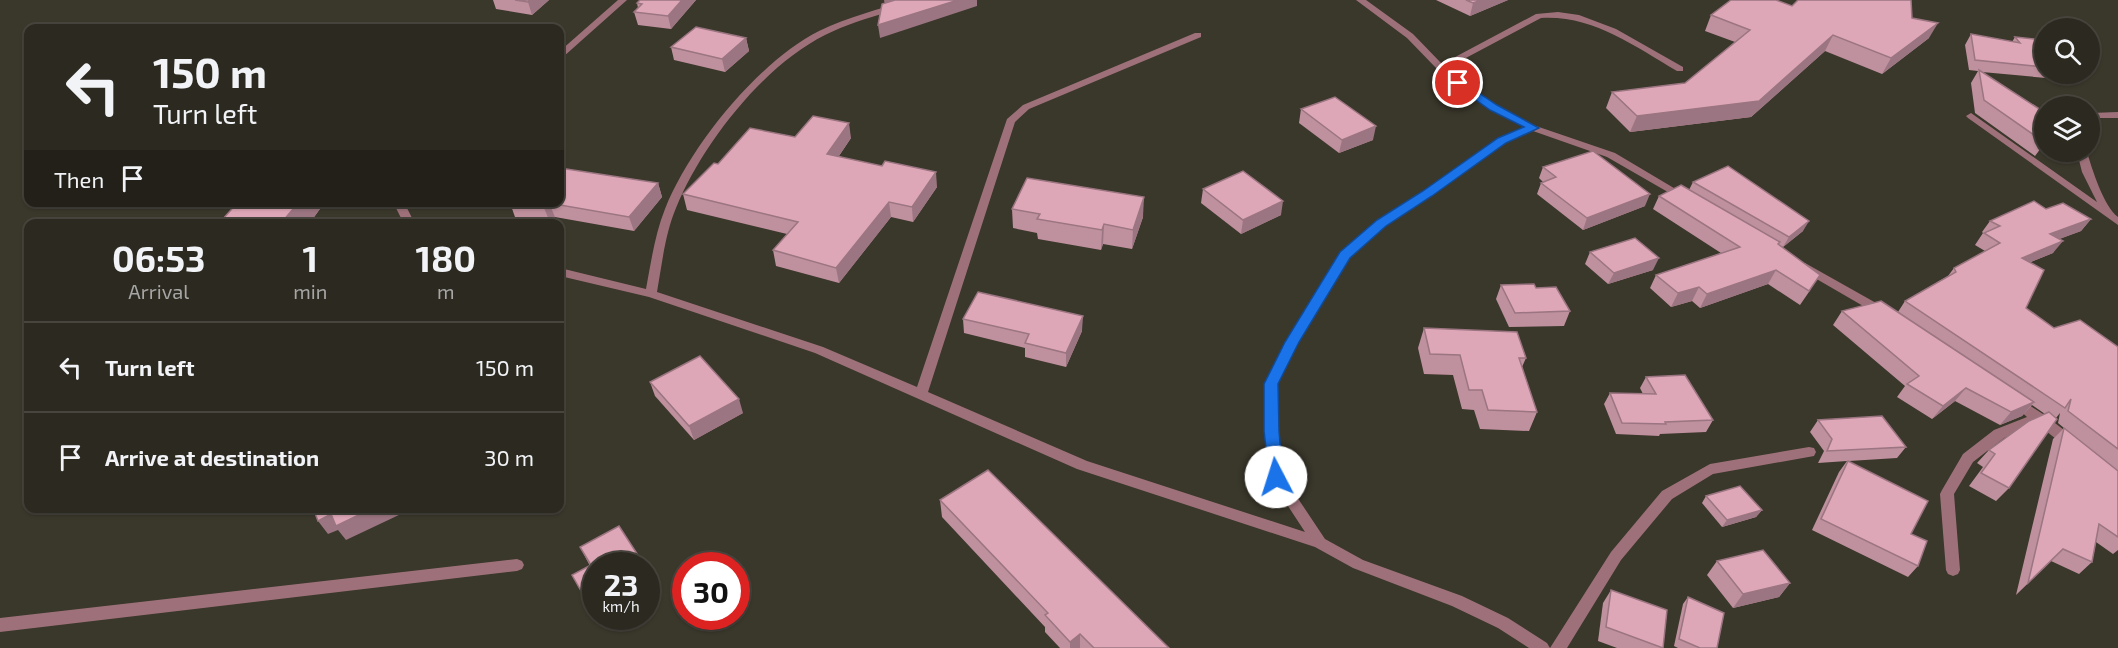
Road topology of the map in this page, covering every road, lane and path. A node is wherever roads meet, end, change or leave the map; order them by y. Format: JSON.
{"nodes":[{"id":1,"x":623,"y":0,"type":"edge"},
{"id":2,"x":919,"y":0,"type":"edge"},
{"id":3,"x":1360,"y":0,"type":"edge"},
{"id":4,"x":1198,"y":35,"type":"dead end"},
{"id":5,"x":564,"y":52,"type":"edge"},
{"id":6,"x":1441,"y":68,"type":"junction"},
{"id":7,"x":1680,"y":69,"type":"dead end"},
{"id":8,"x":2100,"y":115,"type":"edge"},
{"id":9,"x":2118,"y":115,"type":"edge"},
{"id":10,"x":1971,"y":116,"type":"dead end"},
{"id":11,"x":1533,"y":128,"type":"junction"},
{"id":12,"x":2084,"y":162,"type":"edge"},
{"id":13,"x":1690,"y":200,"type":"edge"},
{"id":14,"x":2108,"y":213,"type":"junction"},
{"id":15,"x":2118,"y":222,"type":"edge"},
{"id":16,"x":1799,"y":264,"type":"edge"},
{"id":17,"x":564,"y":273,"type":"edge"},
{"id":18,"x":651,"y":294,"type":"junction"},
{"id":19,"x":1896,"y":320,"type":"edge"},
{"id":20,"x":2000,"y":391,"type":"edge"},
{"id":21,"x":921,"y":393,"type":"junction"},
{"id":22,"x":2038,"y":417,"type":"junction"},
{"id":23,"x":1809,"y":452,"type":"dead end"},
{"id":24,"x":2082,"y":452,"type":"edge"},
{"id":25,"x":1320,"y":543,"type":"junction"},
{"id":26,"x":517,"y":565,"type":"dead end"},
{"id":27,"x":1953,"y":570,"type":"dead end"},
{"id":28,"x":0,"y":625,"type":"edge"},
{"id":29,"x":1542,"y":648,"type":"edge"},
{"id":30,"x":1558,"y":648,"type":"edge"}],
"edges":[{"from":1,"to":5,"type":"street"},
{"from":2,"to":18,"type":"street"},
{"from":3,"to":6,"type":"street"},
{"from":4,"to":21,"type":"street"},
{"from":6,"to":7,"type":"street"},
{"from":6,"to":11,"type":"street"},
{"from":8,"to":9,"type":"street"},
{"from":10,"to":14,"type":"street"},
{"from":11,"to":13,"type":"street"},
{"from":11,"to":25,"type":"street"},
{"from":12,"to":14,"type":"street"},
{"from":14,"to":15,"type":"street"},
{"from":16,"to":19,"type":"street"},
{"from":17,"to":18,"type":"street"},
{"from":18,"to":21,"type":"street"},
{"from":20,"to":22,"type":"street"},
{"from":21,"to":25,"type":"street"},
{"from":22,"to":24,"type":"street"},
{"from":22,"to":27,"type":"street"},
{"from":23,"to":30,"type":"street"},
{"from":25,"to":29,"type":"street"},
{"from":26,"to":28,"type":"street"}]}
